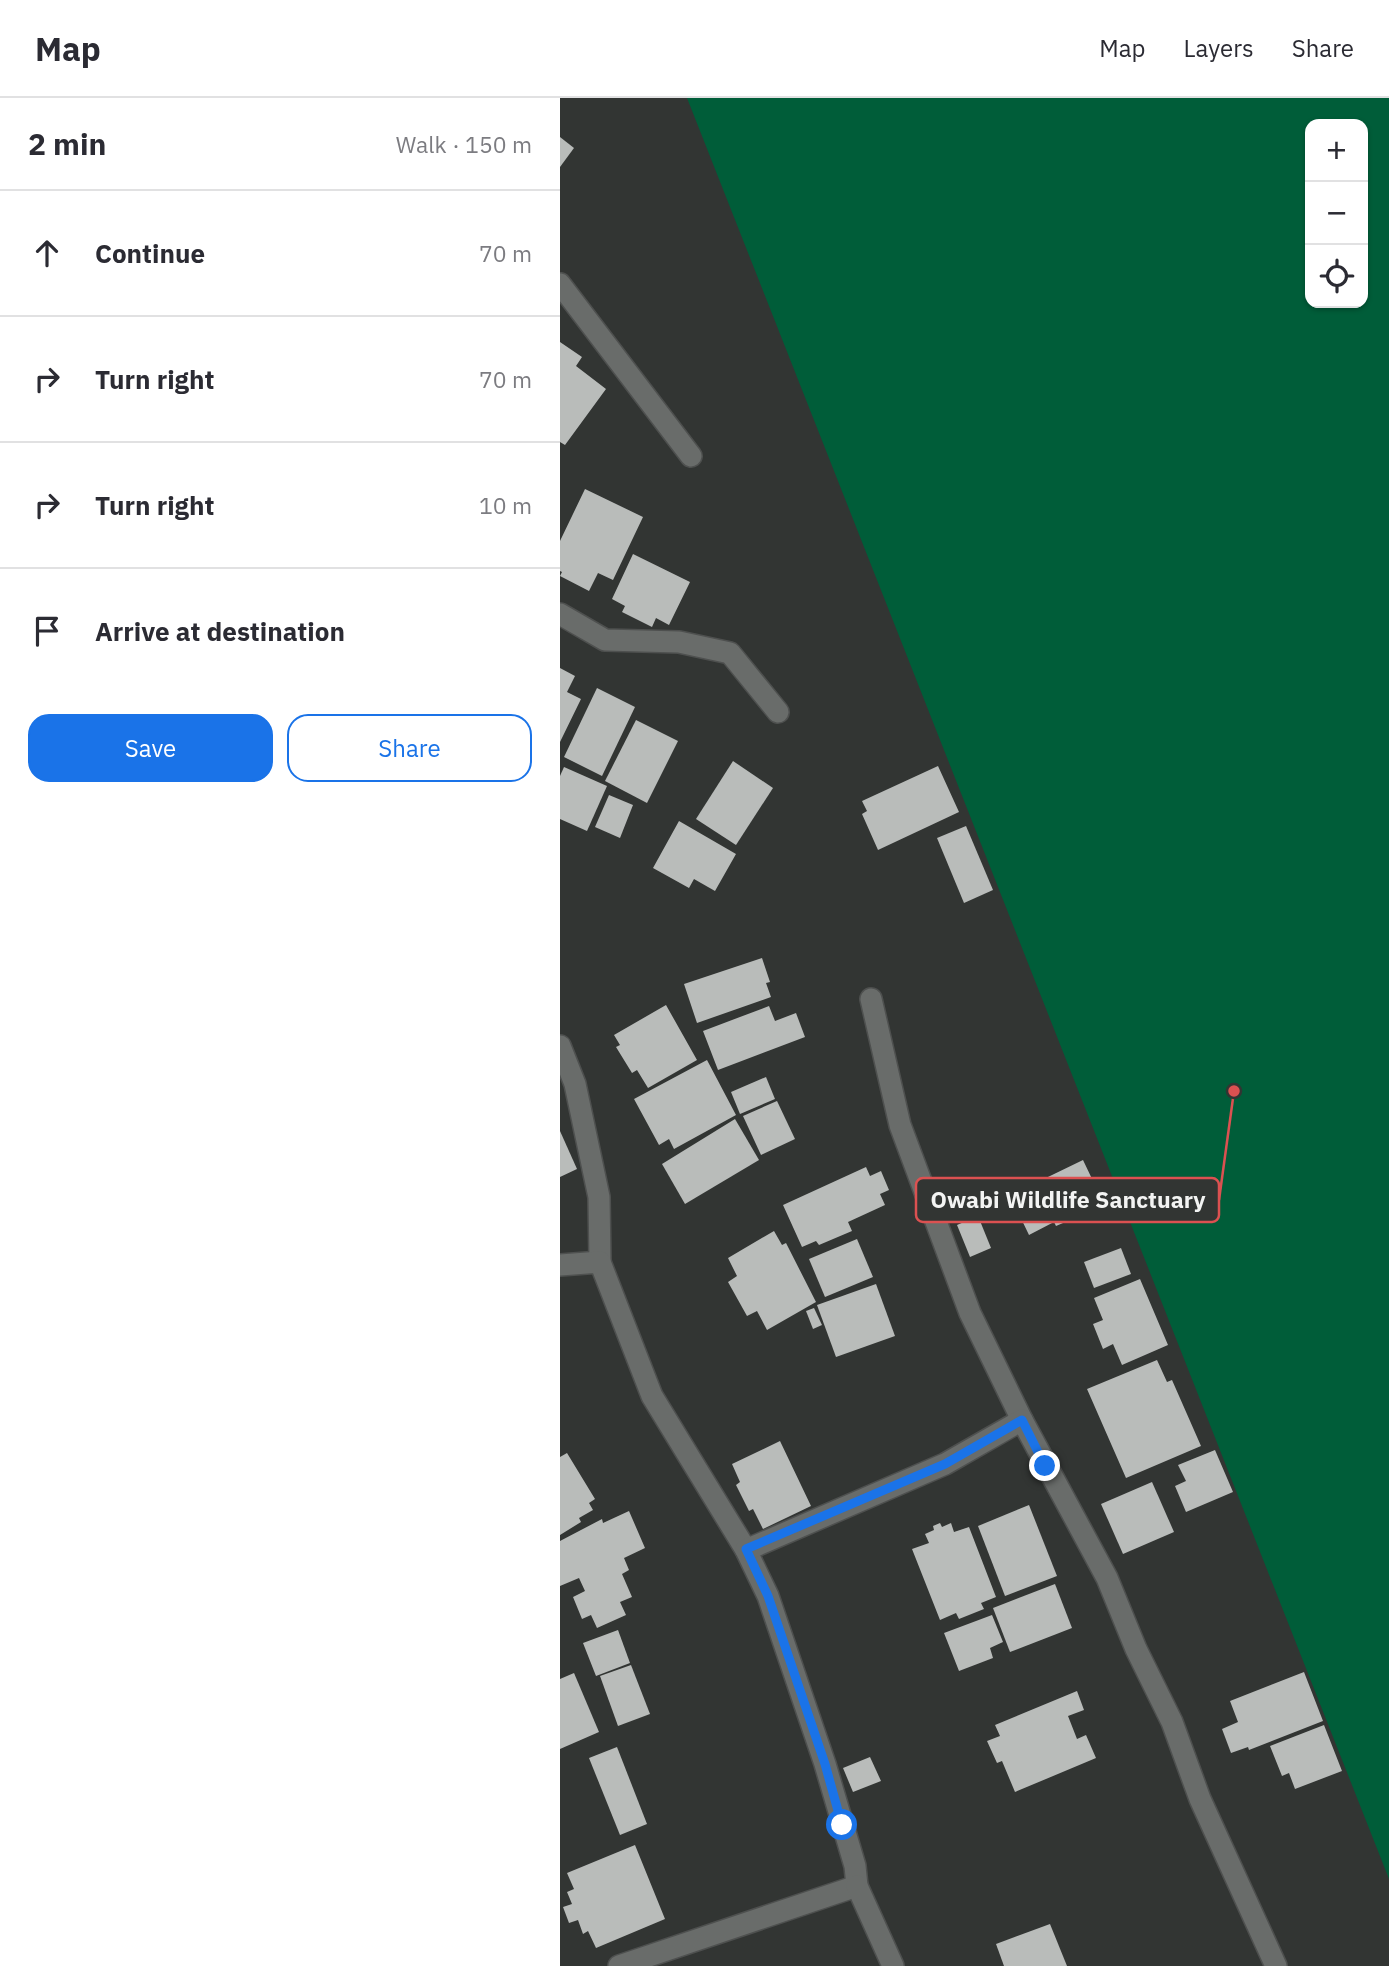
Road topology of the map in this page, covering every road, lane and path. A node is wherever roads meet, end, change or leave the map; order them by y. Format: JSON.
{"nodes":[{"id":1,"x":560,"y":284,"type":"edge"},
{"id":2,"x":691,"y":456,"type":"dead end"},
{"id":3,"x":560,"y":614,"type":"edge"},
{"id":4,"x":778,"y":712,"type":"dead end"},
{"id":5,"x":871,"y":999,"type":"dead end"},
{"id":6,"x":560,"y":1046,"type":"edge"},
{"id":7,"x":600,"y":1262,"type":"junction"},
{"id":8,"x":560,"y":1265,"type":"edge"},
{"id":9,"x":1022,"y":1420,"type":"junction"},
{"id":10,"x":746,"y":1549,"type":"junction"},
{"id":11,"x":858,"y":1886,"type":"junction"},
{"id":12,"x":618,"y":1966,"type":"edge"},
{"id":13,"x":893,"y":1966,"type":"edge"},
{"id":14,"x":1276,"y":1966,"type":"edge"}],
"edges":[{"from":1,"to":2,"type":"street"},
{"from":3,"to":4,"type":"street"},
{"from":5,"to":9,"type":"street"},
{"from":6,"to":7,"type":"street"},
{"from":7,"to":8,"type":"street"},
{"from":7,"to":10,"type":"street"},
{"from":9,"to":10,"type":"street"},
{"from":9,"to":14,"type":"street"},
{"from":10,"to":11,"type":"street"},
{"from":11,"to":12,"type":"street"},
{"from":11,"to":13,"type":"street"}]}
